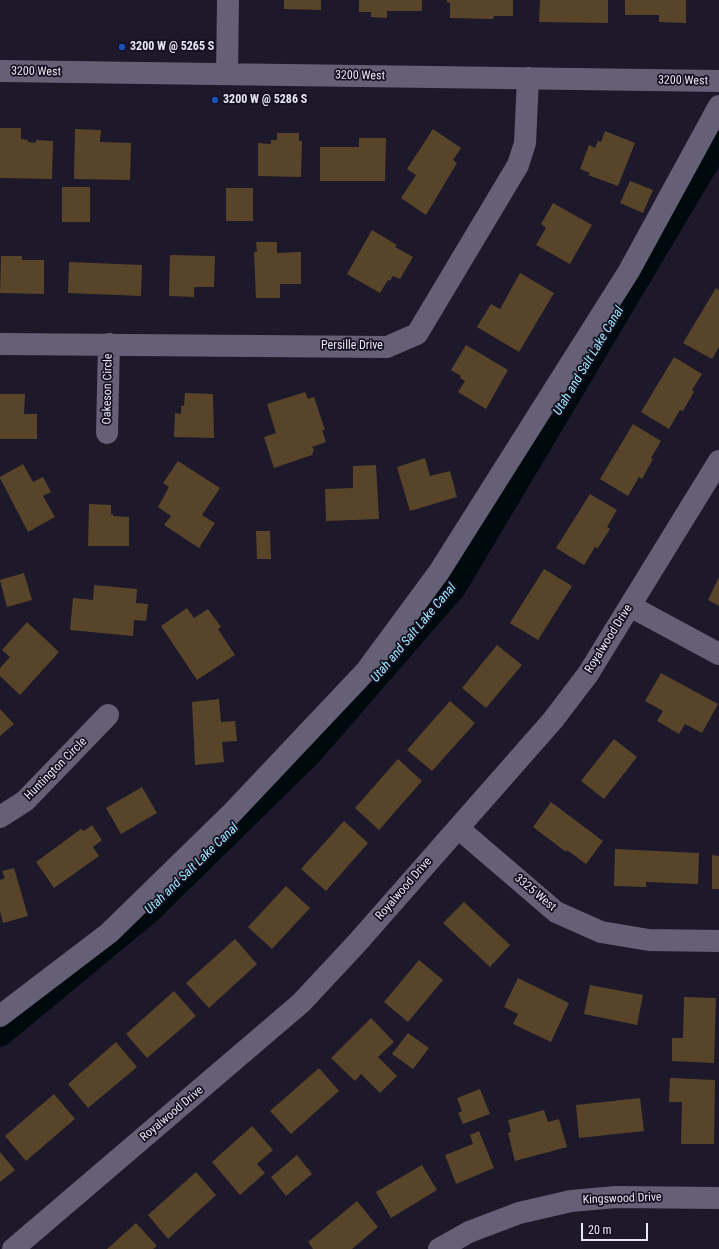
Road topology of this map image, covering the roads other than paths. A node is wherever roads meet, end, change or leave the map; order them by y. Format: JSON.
{"nodes":[{"id":1,"x":228,"y":0,"type":"edge"},
{"id":2,"x":0,"y":71,"type":"edge"},
{"id":3,"x":227,"y":74,"type":"junction"},
{"id":4,"x":528,"y":78,"type":"junction"},
{"id":5,"x":719,"y":81,"type":"edge"},
{"id":6,"x":719,"y":106,"type":"edge"},
{"id":7,"x":0,"y":344,"type":"edge"},
{"id":8,"x":109,"y":344,"type":"junction"},
{"id":9,"x":107,"y":433,"type":"dead end"},
{"id":10,"x":719,"y":461,"type":"edge"},
{"id":11,"x":630,"y":606,"type":"junction"},
{"id":12,"x":719,"y":654,"type":"edge"},
{"id":13,"x":108,"y":715,"type":"dead end"},
{"id":14,"x":0,"y":817,"type":"edge"},
{"id":15,"x":458,"y":828,"type":"junction"},
{"id":16,"x":719,"y":942,"type":"edge"},
{"id":17,"x":0,"y":1016,"type":"edge"},
{"id":18,"x":719,"y":1198,"type":"edge"},
{"id":19,"x":13,"y":1249,"type":"edge"},
{"id":20,"x":439,"y":1249,"type":"edge"}],
"edges":[{"from":1,"to":3,"type":"street"},
{"from":2,"to":3,"type":"street","name":"3200 West"},
{"from":3,"to":4,"type":"street","name":"3200 West"},
{"from":4,"to":5,"type":"street","name":"3200 West"},
{"from":4,"to":8,"type":"street","name":"Persille Drive"},
{"from":6,"to":17,"type":"street"},
{"from":7,"to":8,"type":"street","name":"Persille Drive"},
{"from":8,"to":9,"type":"street","name":"Oakeson Circle"},
{"from":10,"to":11,"type":"street","name":"Royalwood Drive"},
{"from":11,"to":12,"type":"street"},
{"from":11,"to":15,"type":"street","name":"Royalwood Drive"},
{"from":13,"to":14,"type":"street","name":"Huntington Circle"},
{"from":15,"to":16,"type":"street","name":"3325 West"},
{"from":15,"to":19,"type":"street","name":"Royalwood Drive"},
{"from":18,"to":20,"type":"street","name":"Kingswood Drive"}]}
